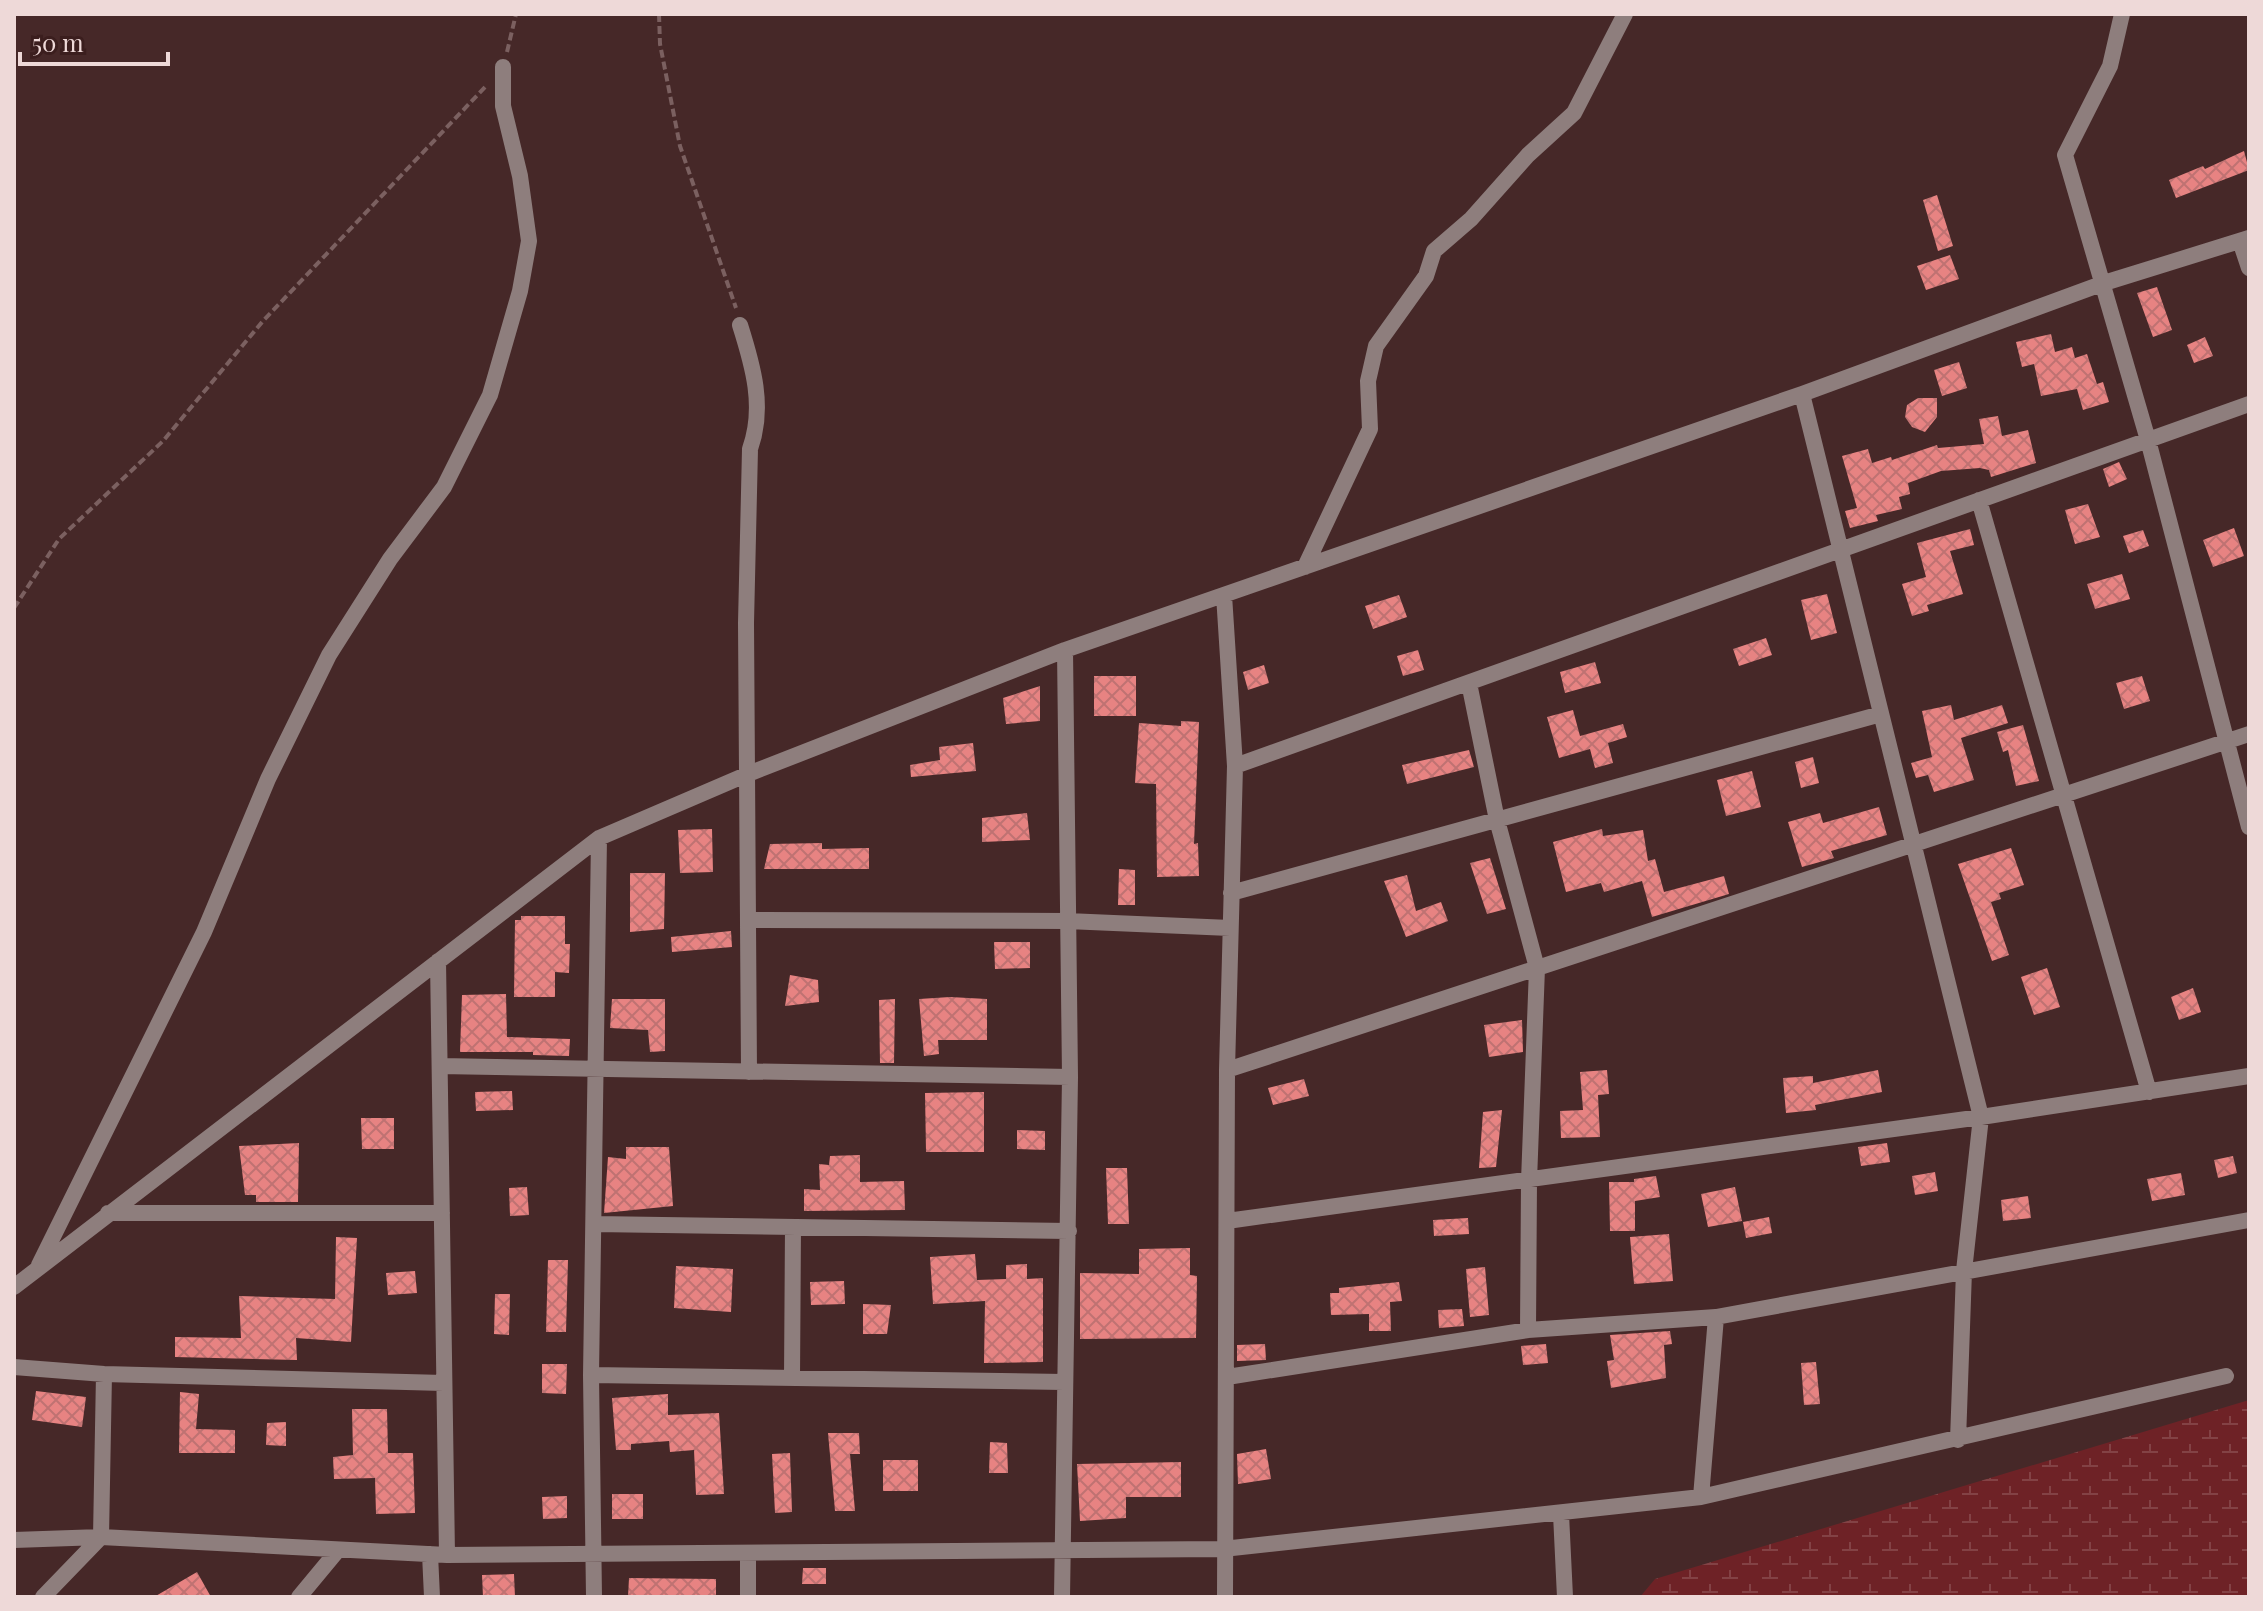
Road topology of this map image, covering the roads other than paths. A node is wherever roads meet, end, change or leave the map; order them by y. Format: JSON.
{"nodes":[{"id":1,"x":1625,"y":14,"type":"edge"},
{"id":2,"x":2122,"y":14,"type":"edge"},
{"id":3,"x":503,"y":67,"type":"road end"},
{"id":4,"x":2245,"y":239,"type":"edge"},
{"id":5,"x":2249,"y":268,"type":"edge"},
{"id":6,"x":2104,"y":283,"type":"junction"},
{"id":7,"x":740,"y":325,"type":"road end"},
{"id":8,"x":1802,"y":394,"type":"junction"},
{"id":9,"x":2249,"y":404,"type":"edge"},
{"id":10,"x":2148,"y":440,"type":"junction"},
{"id":11,"x":1979,"y":500,"type":"junction"},
{"id":12,"x":1840,"y":550,"type":"junction"},
{"id":13,"x":1305,"y":567,"type":"junction"},
{"id":14,"x":1224,"y":595,"type":"junction"},
{"id":15,"x":1065,"y":650,"type":"junction"},
{"id":16,"x":1469,"y":683,"type":"junction"},
{"id":17,"x":1881,"y":714,"type":"junction"},
{"id":18,"x":2249,"y":734,"type":"edge"},
{"id":19,"x":2226,"y":742,"type":"junction"},
{"id":20,"x":1235,"y":766,"type":"junction"},
{"id":21,"x":748,"y":774,"type":"junction"},
{"id":22,"x":2064,"y":795,"type":"junction"},
{"id":23,"x":1497,"y":820,"type":"junction"},
{"id":24,"x":2249,"y":827,"type":"edge"},
{"id":25,"x":599,"y":838,"type":"junction"},
{"id":26,"x":1913,"y":845,"type":"junction"},
{"id":27,"x":1231,"y":893,"type":"junction"},
{"id":28,"x":748,"y":920,"type":"junction"},
{"id":29,"x":1067,"y":921,"type":"junction"},
{"id":30,"x":1230,"y":928,"type":"junction"},
{"id":31,"x":438,"y":961,"type":"junction"},
{"id":32,"x":1537,"y":968,"type":"junction"},
{"id":33,"x":440,"y":1066,"type":"junction"},
{"id":34,"x":596,"y":1069,"type":"junction"},
{"id":35,"x":1227,"y":1070,"type":"junction"},
{"id":36,"x":749,"y":1072,"type":"junction"},
{"id":37,"x":2249,"y":1076,"type":"edge"},
{"id":38,"x":1070,"y":1077,"type":"junction"},
{"id":39,"x":2149,"y":1092,"type":"junction"},
{"id":40,"x":1981,"y":1117,"type":"junction"},
{"id":41,"x":1529,"y":1181,"type":"junction"},
{"id":42,"x":108,"y":1213,"type":"junction"},
{"id":43,"x":442,"y":1213,"type":"junction"},
{"id":44,"x":2249,"y":1220,"type":"edge"},
{"id":45,"x":1227,"y":1221,"type":"junction"},
{"id":46,"x":595,"y":1224,"type":"junction"},
{"id":47,"x":793,"y":1227,"type":"junction"},
{"id":48,"x":1069,"y":1231,"type":"junction"},
{"id":49,"x":37,"y":1270,"type":"junction"},
{"id":50,"x":1964,"y":1271,"type":"junction"},
{"id":51,"x":14,"y":1287,"type":"edge"},
{"id":52,"x":1716,"y":1317,"type":"junction"},
{"id":53,"x":1528,"y":1330,"type":"junction"},
{"id":54,"x":14,"y":1367,"type":"edge"},
{"id":55,"x":104,"y":1374,"type":"junction"},
{"id":56,"x":591,"y":1375,"type":"junction"},
{"id":57,"x":2226,"y":1376,"type":"dead end"},
{"id":58,"x":1227,"y":1377,"type":"junction"},
{"id":59,"x":792,"y":1378,"type":"junction"},
{"id":60,"x":1064,"y":1382,"type":"junction"},
{"id":61,"x":444,"y":1383,"type":"junction"},
{"id":62,"x":1958,"y":1440,"type":"junction"},
{"id":63,"x":1701,"y":1497,"type":"junction"},
{"id":64,"x":1561,"y":1514,"type":"junction"},
{"id":65,"x":101,"y":1537,"type":"junction"},
{"id":66,"x":14,"y":1540,"type":"edge"},
{"id":67,"x":1223,"y":1549,"type":"junction"},
{"id":68,"x":338,"y":1550,"type":"junction"},
{"id":69,"x":1060,"y":1550,"type":"junction"},
{"id":70,"x":438,"y":1554,"type":"junction"},
{"id":71,"x":593,"y":1554,"type":"junction"},
{"id":72,"x":748,"y":1554,"type":"junction"},
{"id":73,"x":43,"y":1597,"type":"edge"},
{"id":74,"x":299,"y":1597,"type":"edge"},
{"id":75,"x":432,"y":1597,"type":"edge"},
{"id":76,"x":594,"y":1597,"type":"edge"},
{"id":77,"x":748,"y":1597,"type":"edge"},
{"id":78,"x":1062,"y":1597,"type":"edge"},
{"id":79,"x":1225,"y":1597,"type":"edge"},
{"id":80,"x":1565,"y":1597,"type":"edge"}],
"edges":[{"from":1,"to":13,"type":"street"},
{"from":2,"to":6,"type":"street"},
{"from":3,"to":49,"type":"street"},
{"from":4,"to":5,"type":"street"},
{"from":4,"to":6,"type":"street"},
{"from":6,"to":8,"type":"street"},
{"from":6,"to":10,"type":"street"},
{"from":7,"to":21,"type":"street"},
{"from":8,"to":12,"type":"street"},
{"from":8,"to":13,"type":"street"},
{"from":9,"to":10,"type":"street"},
{"from":10,"to":11,"type":"street"},
{"from":10,"to":19,"type":"street"},
{"from":11,"to":12,"type":"street"},
{"from":11,"to":22,"type":"street"},
{"from":12,"to":16,"type":"street"},
{"from":12,"to":17,"type":"street"},
{"from":13,"to":14,"type":"street"},
{"from":14,"to":15,"type":"street"},
{"from":14,"to":20,"type":"street"},
{"from":15,"to":21,"type":"street"},
{"from":15,"to":29,"type":"street"},
{"from":16,"to":20,"type":"street"},
{"from":16,"to":23,"type":"street"},
{"from":17,"to":23,"type":"street"},
{"from":17,"to":26,"type":"street"},
{"from":18,"to":19,"type":"street"},
{"from":19,"to":22,"type":"street"},
{"from":19,"to":24,"type":"street"},
{"from":20,"to":27,"type":"street"},
{"from":21,"to":25,"type":"street"},
{"from":21,"to":28,"type":"street"},
{"from":22,"to":26,"type":"street"},
{"from":22,"to":39,"type":"street"},
{"from":23,"to":27,"type":"street"},
{"from":23,"to":32,"type":"street"},
{"from":25,"to":31,"type":"street"},
{"from":25,"to":34,"type":"street"},
{"from":26,"to":32,"type":"street"},
{"from":26,"to":40,"type":"street"},
{"from":27,"to":30,"type":"street"},
{"from":28,"to":29,"type":"street"},
{"from":28,"to":36,"type":"street"},
{"from":29,"to":30,"type":"street"},
{"from":29,"to":38,"type":"street"},
{"from":30,"to":35,"type":"street"},
{"from":31,"to":33,"type":"street"},
{"from":31,"to":42,"type":"street"},
{"from":32,"to":35,"type":"street"},
{"from":32,"to":41,"type":"street"},
{"from":33,"to":34,"type":"street"},
{"from":33,"to":43,"type":"street"},
{"from":34,"to":36,"type":"street"},
{"from":34,"to":46,"type":"street"},
{"from":35,"to":45,"type":"street"},
{"from":36,"to":38,"type":"street"},
{"from":37,"to":39,"type":"street"},
{"from":38,"to":48,"type":"street"},
{"from":39,"to":40,"type":"street"},
{"from":40,"to":41,"type":"street"},
{"from":40,"to":50,"type":"street"},
{"from":41,"to":45,"type":"street"},
{"from":41,"to":53,"type":"street"},
{"from":42,"to":43,"type":"street"},
{"from":42,"to":49,"type":"street"},
{"from":43,"to":61,"type":"street"},
{"from":44,"to":50,"type":"street"},
{"from":45,"to":58,"type":"street"},
{"from":46,"to":47,"type":"street"},
{"from":46,"to":56,"type":"street"},
{"from":47,"to":48,"type":"street"},
{"from":47,"to":59,"type":"street"},
{"from":48,"to":60,"type":"street"},
{"from":49,"to":51,"type":"street"},
{"from":50,"to":52,"type":"street"},
{"from":50,"to":62,"type":"street"},
{"from":52,"to":53,"type":"street"},
{"from":52,"to":63,"type":"street"},
{"from":53,"to":58,"type":"street"},
{"from":54,"to":55,"type":"street"},
{"from":55,"to":61,"type":"street"},
{"from":55,"to":65,"type":"street"},
{"from":56,"to":59,"type":"street"},
{"from":56,"to":71,"type":"street"},
{"from":57,"to":62,"type":"street"},
{"from":58,"to":67,"type":"street"},
{"from":59,"to":60,"type":"street"},
{"from":60,"to":69,"type":"street"},
{"from":61,"to":70,"type":"street"},
{"from":62,"to":63,"type":"street"},
{"from":63,"to":64,"type":"street"},
{"from":64,"to":67,"type":"street"},
{"from":64,"to":80,"type":"street"},
{"from":65,"to":66,"type":"street"},
{"from":65,"to":68,"type":"street"},
{"from":65,"to":73,"type":"street"},
{"from":67,"to":69,"type":"street"},
{"from":67,"to":79,"type":"street"},
{"from":68,"to":70,"type":"street"},
{"from":68,"to":74,"type":"street"},
{"from":69,"to":72,"type":"street"},
{"from":69,"to":78,"type":"street"},
{"from":70,"to":71,"type":"street"},
{"from":70,"to":75,"type":"street"},
{"from":71,"to":72,"type":"street"},
{"from":71,"to":76,"type":"street"},
{"from":72,"to":77,"type":"street"}]}
